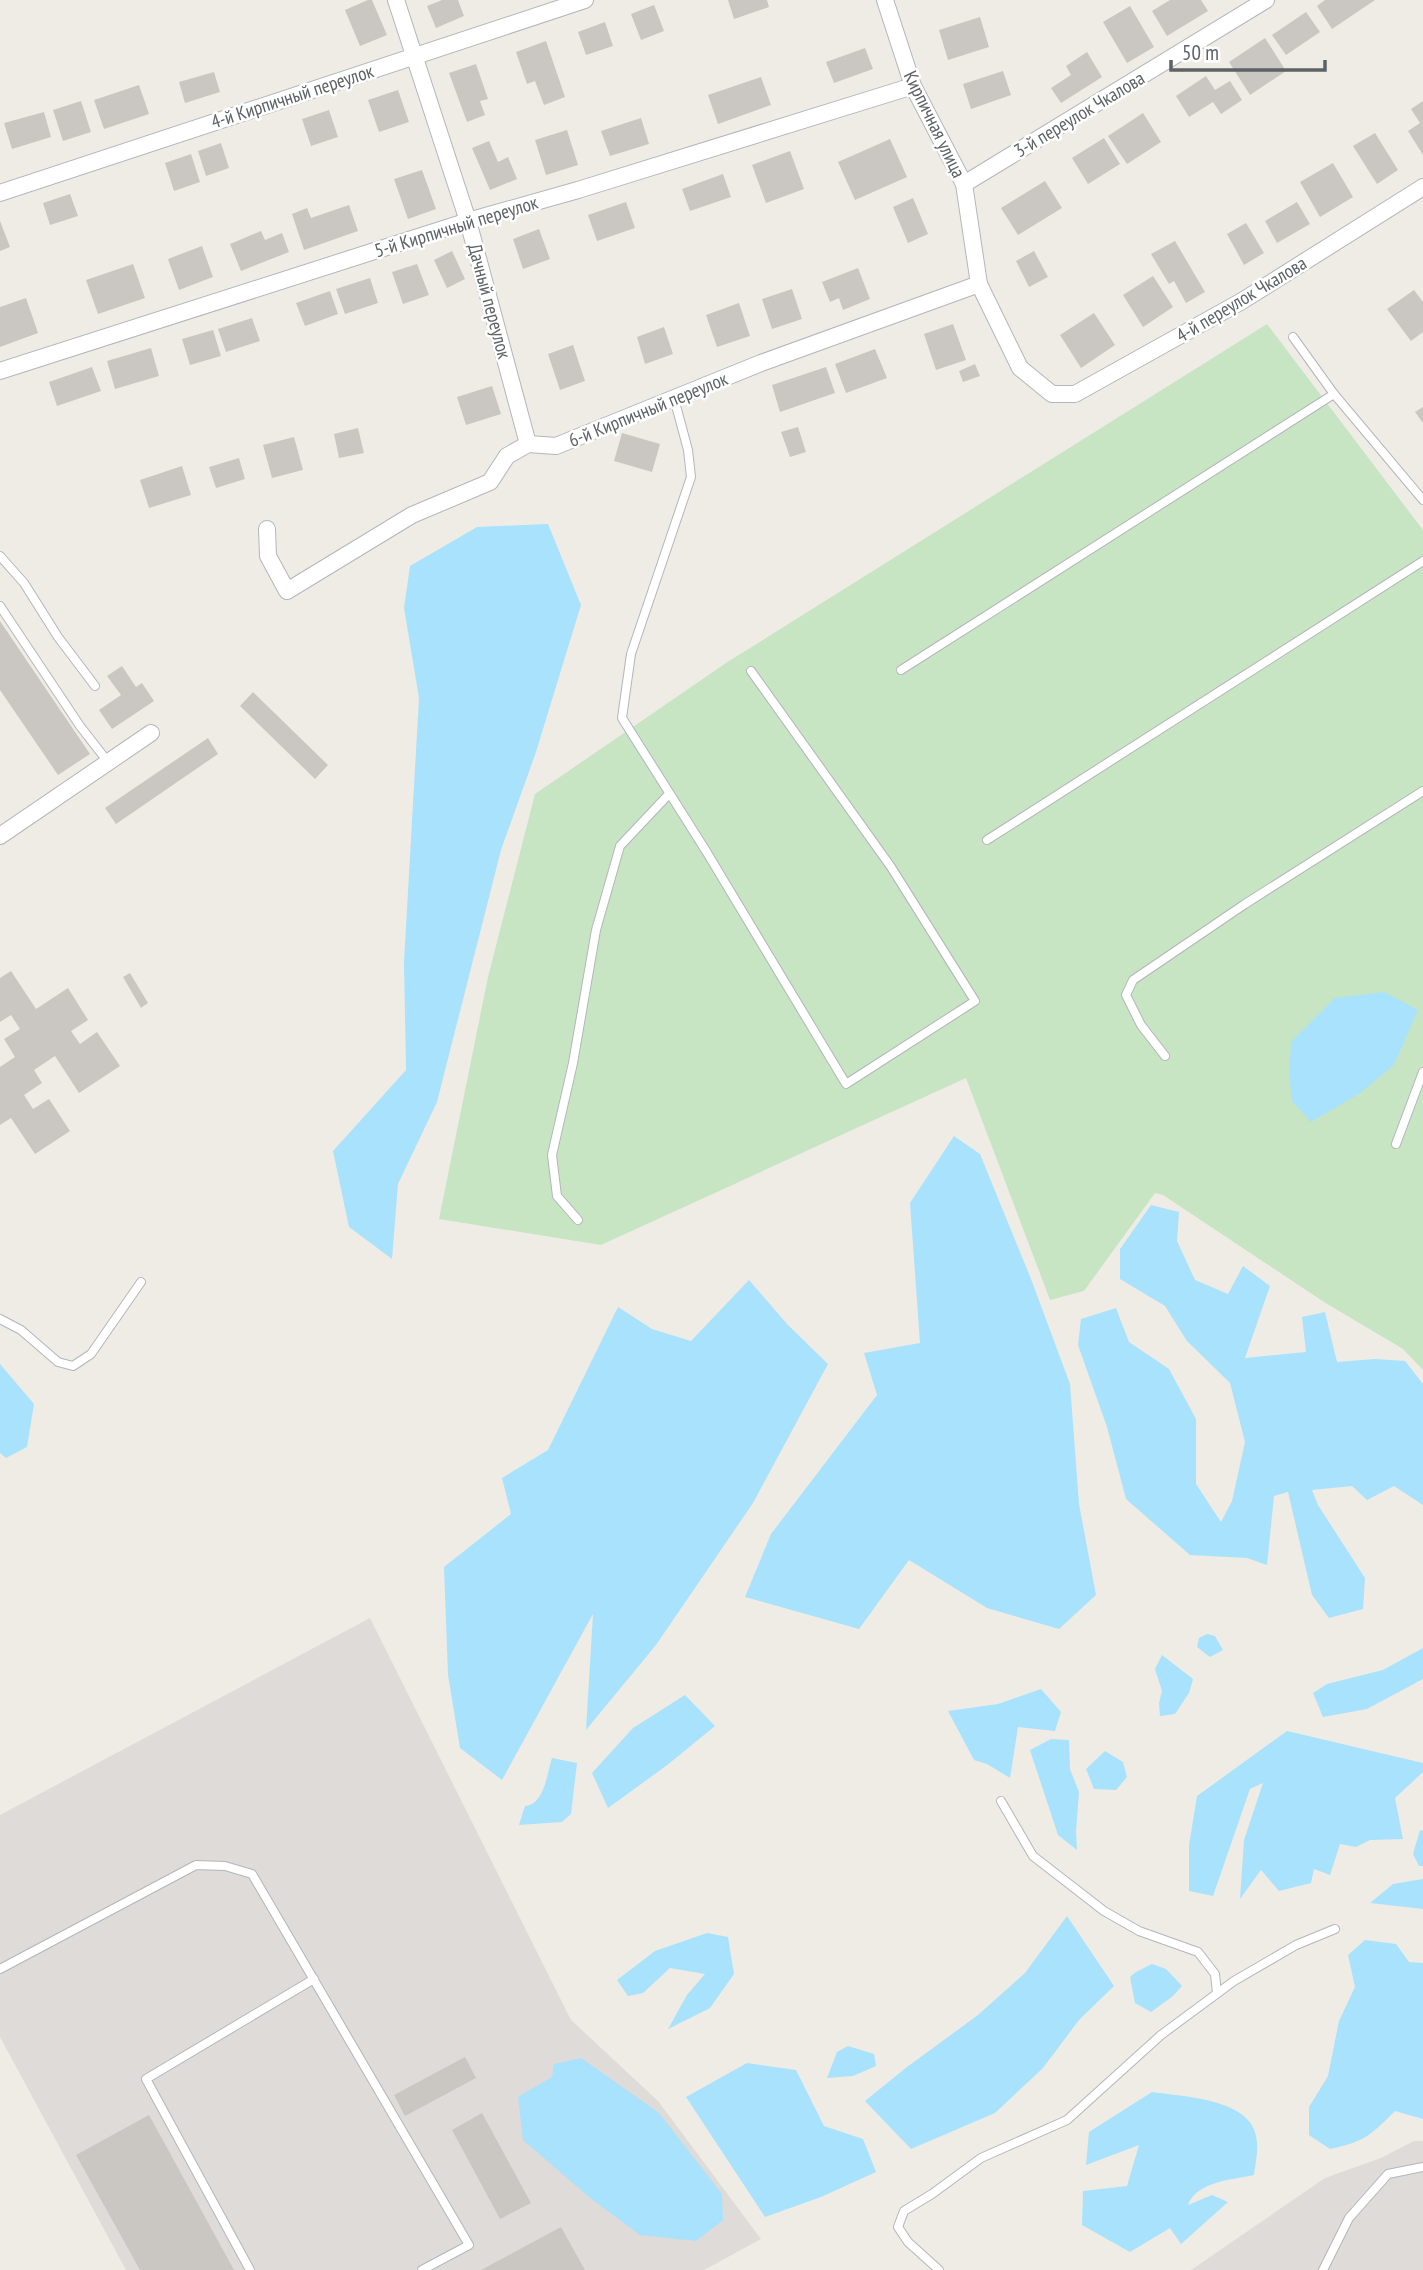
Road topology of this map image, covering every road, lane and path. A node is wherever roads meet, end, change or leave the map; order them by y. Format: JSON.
{"nodes":[{"id":1,"x":396,"y":0,"type":"edge"},
{"id":2,"x":585,"y":0,"type":"edge"},
{"id":3,"x":885,"y":0,"type":"edge"},
{"id":4,"x":1266,"y":0,"type":"edge"},
{"id":5,"x":415,"y":55,"type":"junction"},
{"id":6,"x":913,"y":86,"type":"junction"},
{"id":7,"x":964,"y":184,"type":"junction"},
{"id":8,"x":1423,"y":187,"type":"edge"},
{"id":9,"x":0,"y":193,"type":"edge"},
{"id":10,"x":468,"y":221,"type":"junction"},
{"id":11,"x":979,"y":284,"type":"junction"},
{"id":12,"x":1293,"y":337,"type":"dead end"},
{"id":13,"x":0,"y":371,"type":"edge"},
{"id":14,"x":1052,"y":394,"type":"joint"},
{"id":15,"x":1334,"y":394,"type":"junction"},
{"id":16,"x":674,"y":398,"type":"junction"},
{"id":17,"x":528,"y":444,"type":"junction"},
{"id":18,"x":1423,"y":500,"type":"edge"},
{"id":19,"x":267,"y":529,"type":"dead end"},
{"id":20,"x":0,"y":556,"type":"edge"},
{"id":21,"x":1423,"y":561,"type":"edge"},
{"id":22,"x":0,"y":606,"type":"edge"},
{"id":23,"x":901,"y":670,"type":"dead end"},
{"id":24,"x":751,"y":671,"type":"dead end"},
{"id":25,"x":95,"y":686,"type":"dead end"},
{"id":26,"x":151,"y":733,"type":"dead end"},
{"id":27,"x":108,"y":762,"type":"junction"},
{"id":28,"x":1423,"y":791,"type":"edge"},
{"id":29,"x":669,"y":794,"type":"junction"},
{"id":30,"x":0,"y":836,"type":"edge"},
{"id":31,"x":987,"y":840,"type":"dead end"},
{"id":32,"x":1165,"y":1056,"type":"dead end"},
{"id":33,"x":1423,"y":1072,"type":"edge"},
{"id":34,"x":1396,"y":1144,"type":"dead end"},
{"id":35,"x":578,"y":1220,"type":"dead end"},
{"id":36,"x":141,"y":1282,"type":"dead end"},
{"id":37,"x":0,"y":1319,"type":"edge"},
{"id":38,"x":1001,"y":1801,"type":"dead end"},
{"id":39,"x":1335,"y":1929,"type":"dead end"},
{"id":40,"x":0,"y":1969,"type":"edge"},
{"id":41,"x":314,"y":1979,"type":"junction"},
{"id":42,"x":1217,"y":1993,"type":"junction"},
{"id":43,"x":1423,"y":2167,"type":"edge"},
{"id":44,"x":250,"y":2270,"type":"edge"},
{"id":45,"x":422,"y":2270,"type":"edge"},
{"id":46,"x":939,"y":2270,"type":"edge"},
{"id":47,"x":1323,"y":2270,"type":"edge"}],
"edges":[{"from":1,"to":5,"type":"street","name":"Дачный переулок"},
{"from":2,"to":5,"type":"street","name":"4-й Кирпичный переулок"},
{"from":3,"to":6,"type":"street","name":"Кирпичная улица"},
{"from":4,"to":7,"type":"street","name":"3-й переулок Чкалова"},
{"from":5,"to":9,"type":"street","name":"4-й Кирпичный переулок"},
{"from":5,"to":10,"type":"street","name":"Дачный переулок"},
{"from":6,"to":7,"type":"street","name":"Кирпичная улица"},
{"from":6,"to":10,"type":"street","name":"5-й Кирпичный переулок"},
{"from":7,"to":11,"type":"street","name":"Кирпичная улица"},
{"from":8,"to":14,"type":"street","name":"4-й переулок Чкалова"},
{"from":10,"to":13,"type":"street","name":"5-й Кирпичный переулок"},
{"from":10,"to":17,"type":"street","name":"Дачный переулок"},
{"from":11,"to":14,"type":"street","name":"Кирпичная улица"},
{"from":11,"to":16,"type":"street","name":"6-й Кирпичный переулок"},
{"from":12,"to":15,"type":"lane"},
{"from":15,"to":18,"type":"lane"},
{"from":15,"to":23,"type":"lane"},
{"from":16,"to":17,"type":"street","name":"6-й Кирпичный переулок"},
{"from":16,"to":29,"type":"lane"},
{"from":17,"to":19,"type":"street"},
{"from":20,"to":25,"type":"lane"},
{"from":21,"to":31,"type":"lane"},
{"from":22,"to":27,"type":"lane"},
{"from":24,"to":29,"type":"lane"},
{"from":26,"to":27,"type":"street"},
{"from":27,"to":30,"type":"street"},
{"from":28,"to":32,"type":"lane"},
{"from":29,"to":35,"type":"lane"},
{"from":33,"to":34,"type":"lane"},
{"from":36,"to":37,"type":"lane"},
{"from":38,"to":42,"type":"lane"},
{"from":39,"to":42,"type":"lane"},
{"from":40,"to":41,"type":"lane"},
{"from":41,"to":44,"type":"lane"},
{"from":41,"to":45,"type":"lane"},
{"from":42,"to":46,"type":"lane"},
{"from":43,"to":47,"type":"lane"}]}
